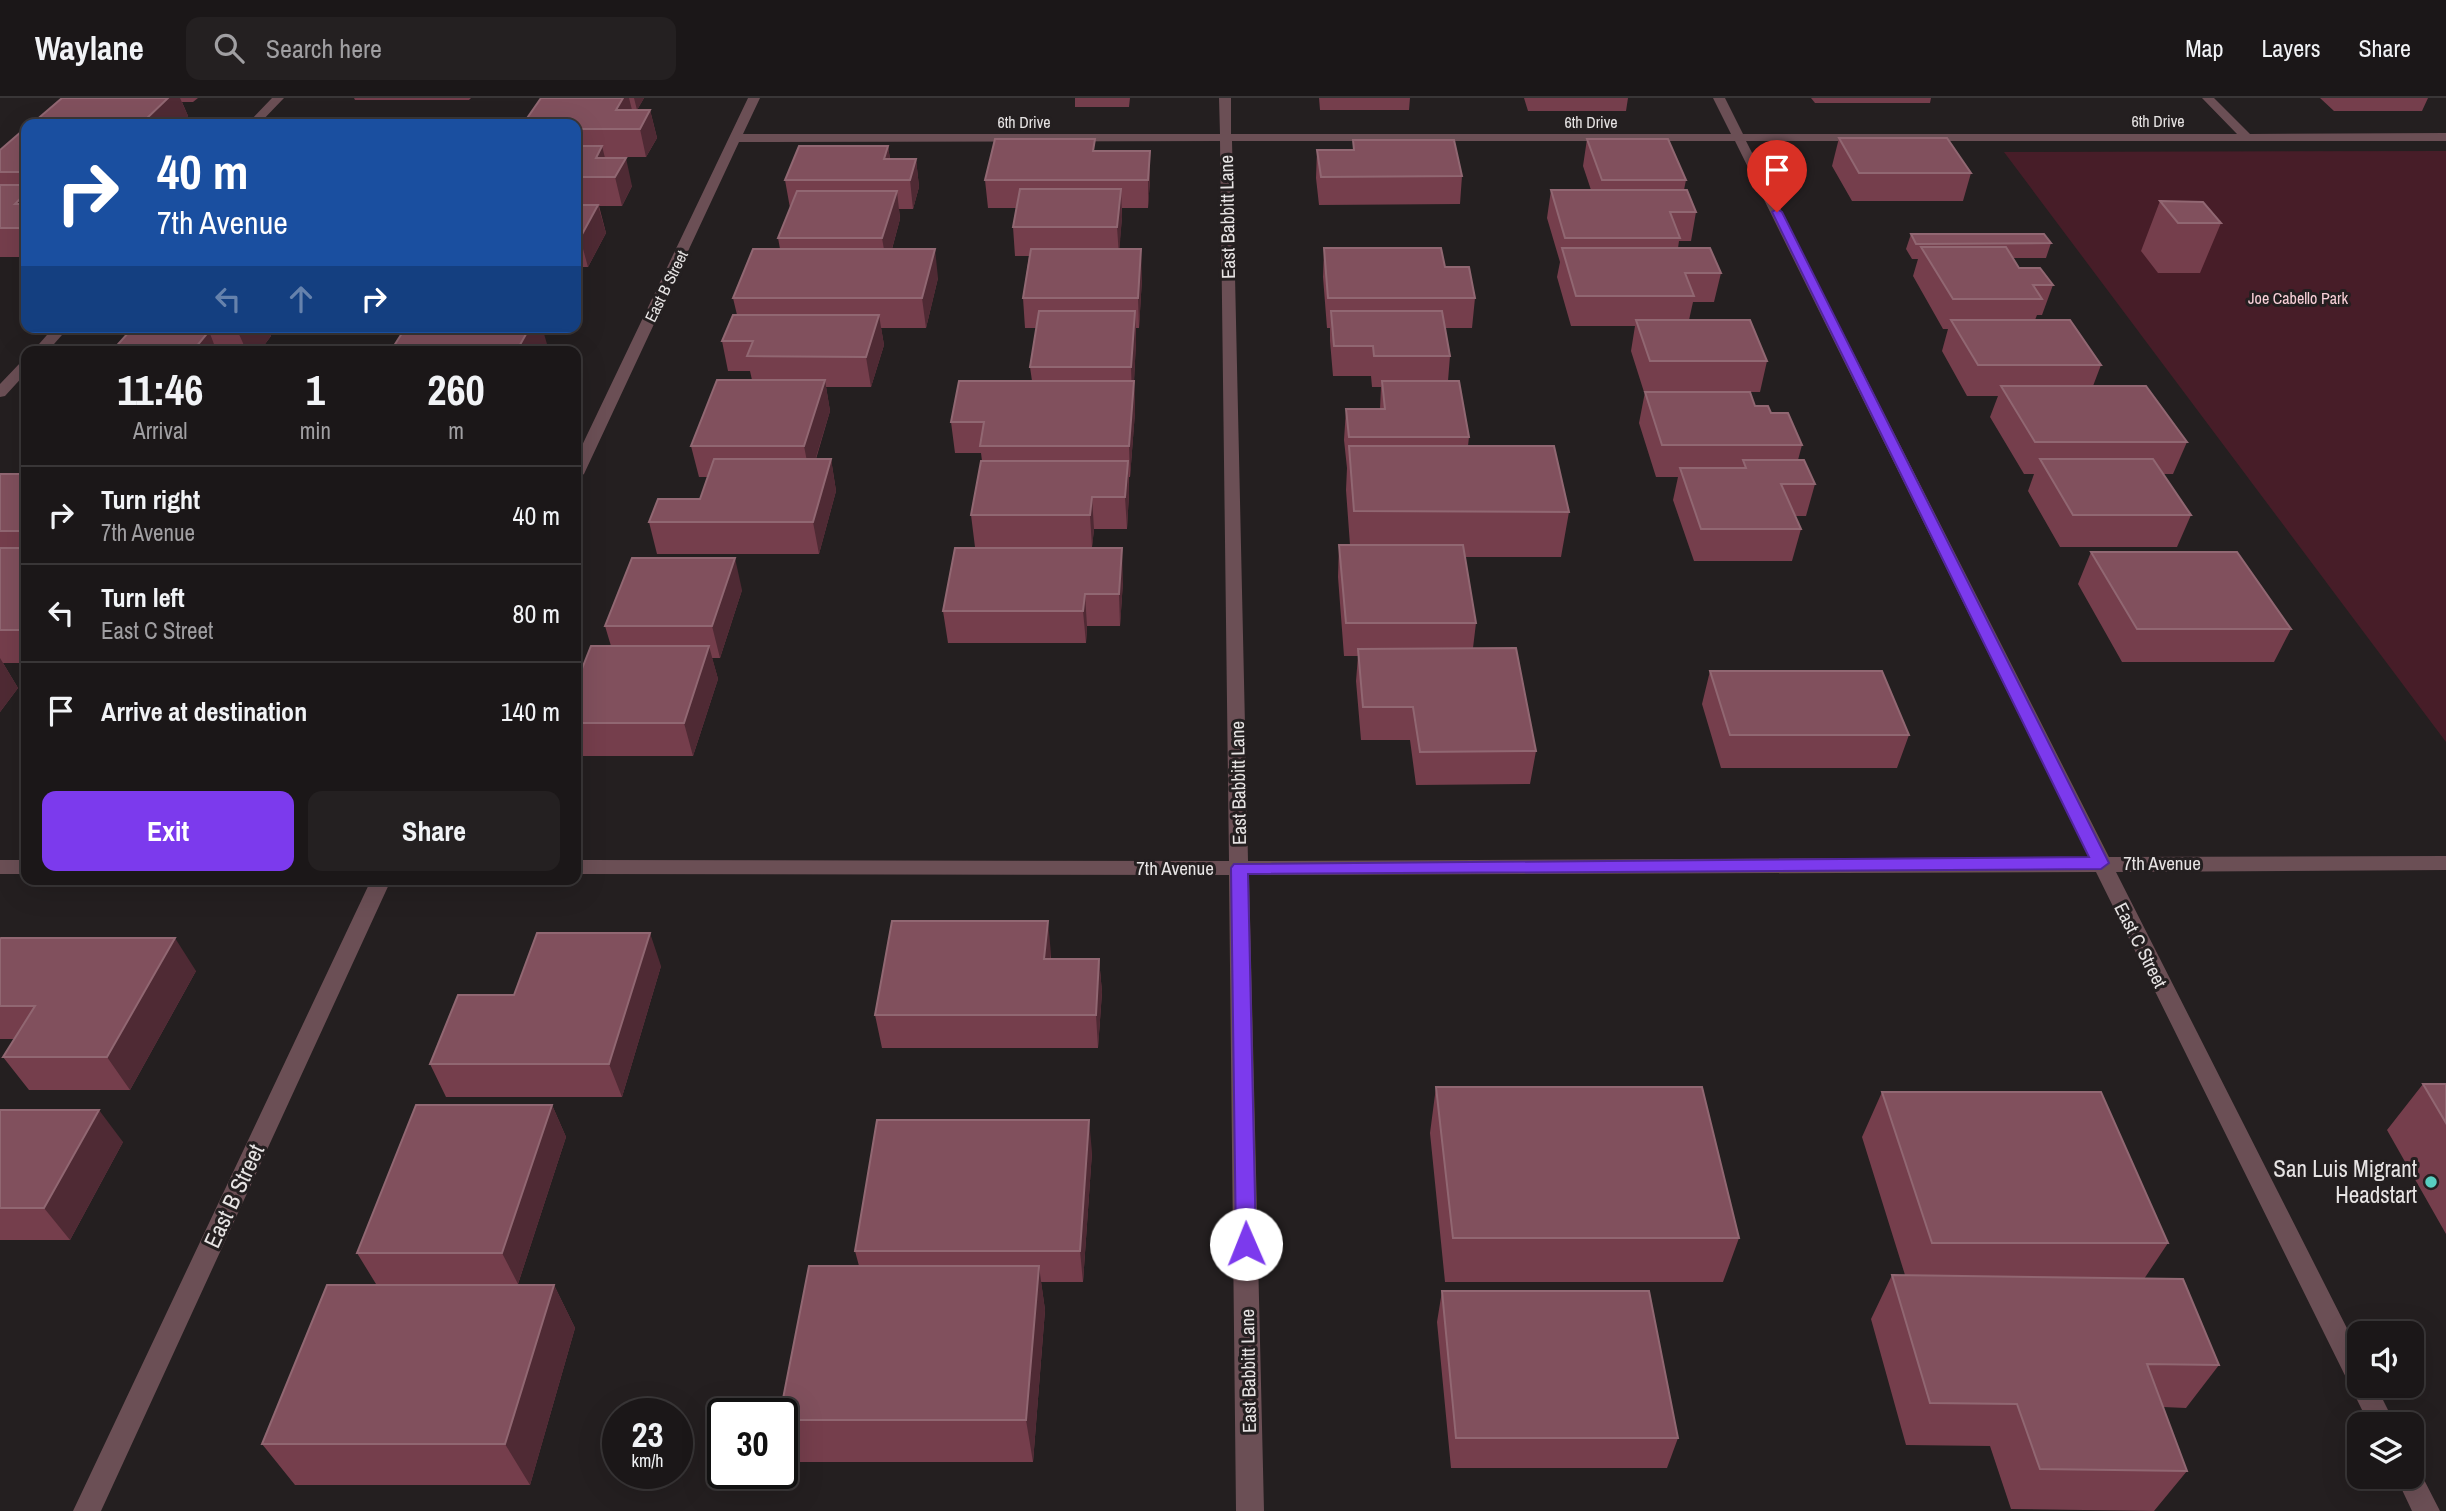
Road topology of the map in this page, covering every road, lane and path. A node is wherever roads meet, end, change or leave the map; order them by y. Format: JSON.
{"nodes":[{"id":1,"x":278,"y":98,"type":"edge"},
{"id":2,"x":754,"y":98,"type":"edge"},
{"id":3,"x":1225,"y":98,"type":"edge"},
{"id":4,"x":1719,"y":98,"type":"edge"},
{"id":5,"x":2208,"y":98,"type":"edge"},
{"id":6,"x":258,"y":119,"type":"edge"},
{"id":7,"x":1740,"y":137,"type":"junction"},
{"id":8,"x":2247,"y":137,"type":"junction"},
{"id":9,"x":2446,"y":137,"type":"edge"},
{"id":10,"x":736,"y":138,"type":"junction"},
{"id":11,"x":1225,"y":138,"type":"junction"},
{"id":12,"x":56,"y":333,"type":"edge"},
{"id":13,"x":44,"y":346,"type":"edge"},
{"id":14,"x":21,"y":370,"type":"edge"},
{"id":15,"x":0,"y":393,"type":"edge"},
{"id":16,"x":581,"y":464,"type":"edge"},
{"id":17,"x":2101,"y":863,"type":"junction"},
{"id":18,"x":2446,"y":863,"type":"edge"},
{"id":19,"x":0,"y":867,"type":"edge"},
{"id":20,"x":21,"y":867,"type":"edge"},
{"id":21,"x":581,"y":867,"type":"edge"},
{"id":22,"x":1240,"y":868,"type":"junction"},
{"id":23,"x":379,"y":885,"type":"edge"},
{"id":24,"x":2347,"y":1354,"type":"edge"},
{"id":25,"x":2415,"y":1489,"type":"edge"},
{"id":26,"x":87,"y":1511,"type":"edge"},
{"id":27,"x":1250,"y":1511,"type":"edge"},
{"id":28,"x":2426,"y":1511,"type":"edge"}],
"edges":[{"from":1,"to":6,"type":"street"},
{"from":2,"to":10,"type":"street","name":"East B Street"},
{"from":3,"to":11,"type":"street","name":"East Babbitt Lane"},
{"from":4,"to":7,"type":"street","name":"East C Street"},
{"from":5,"to":8,"type":"street"},
{"from":7,"to":8,"type":"street","name":"6th Drive"},
{"from":7,"to":11,"type":"street","name":"6th Drive"},
{"from":7,"to":17,"type":"street","name":"East C Street"},
{"from":8,"to":9,"type":"street","name":"6th Drive"},
{"from":10,"to":11,"type":"street","name":"6th Drive"},
{"from":10,"to":16,"type":"street","name":"East B Street"},
{"from":11,"to":22,"type":"street","name":"East Babbitt Lane"},
{"from":12,"to":13,"type":"street"},
{"from":14,"to":15,"type":"street"},
{"from":17,"to":18,"type":"street","name":"7th Avenue"},
{"from":17,"to":22,"type":"street","name":"7th Avenue"},
{"from":17,"to":24,"type":"street","name":"East C Street"},
{"from":19,"to":20,"type":"street"},
{"from":21,"to":22,"type":"street","name":"7th Avenue"},
{"from":22,"to":27,"type":"street","name":"East Babbitt Lane"},
{"from":23,"to":26,"type":"street","name":"East B Street"},
{"from":25,"to":28,"type":"street"}]}
